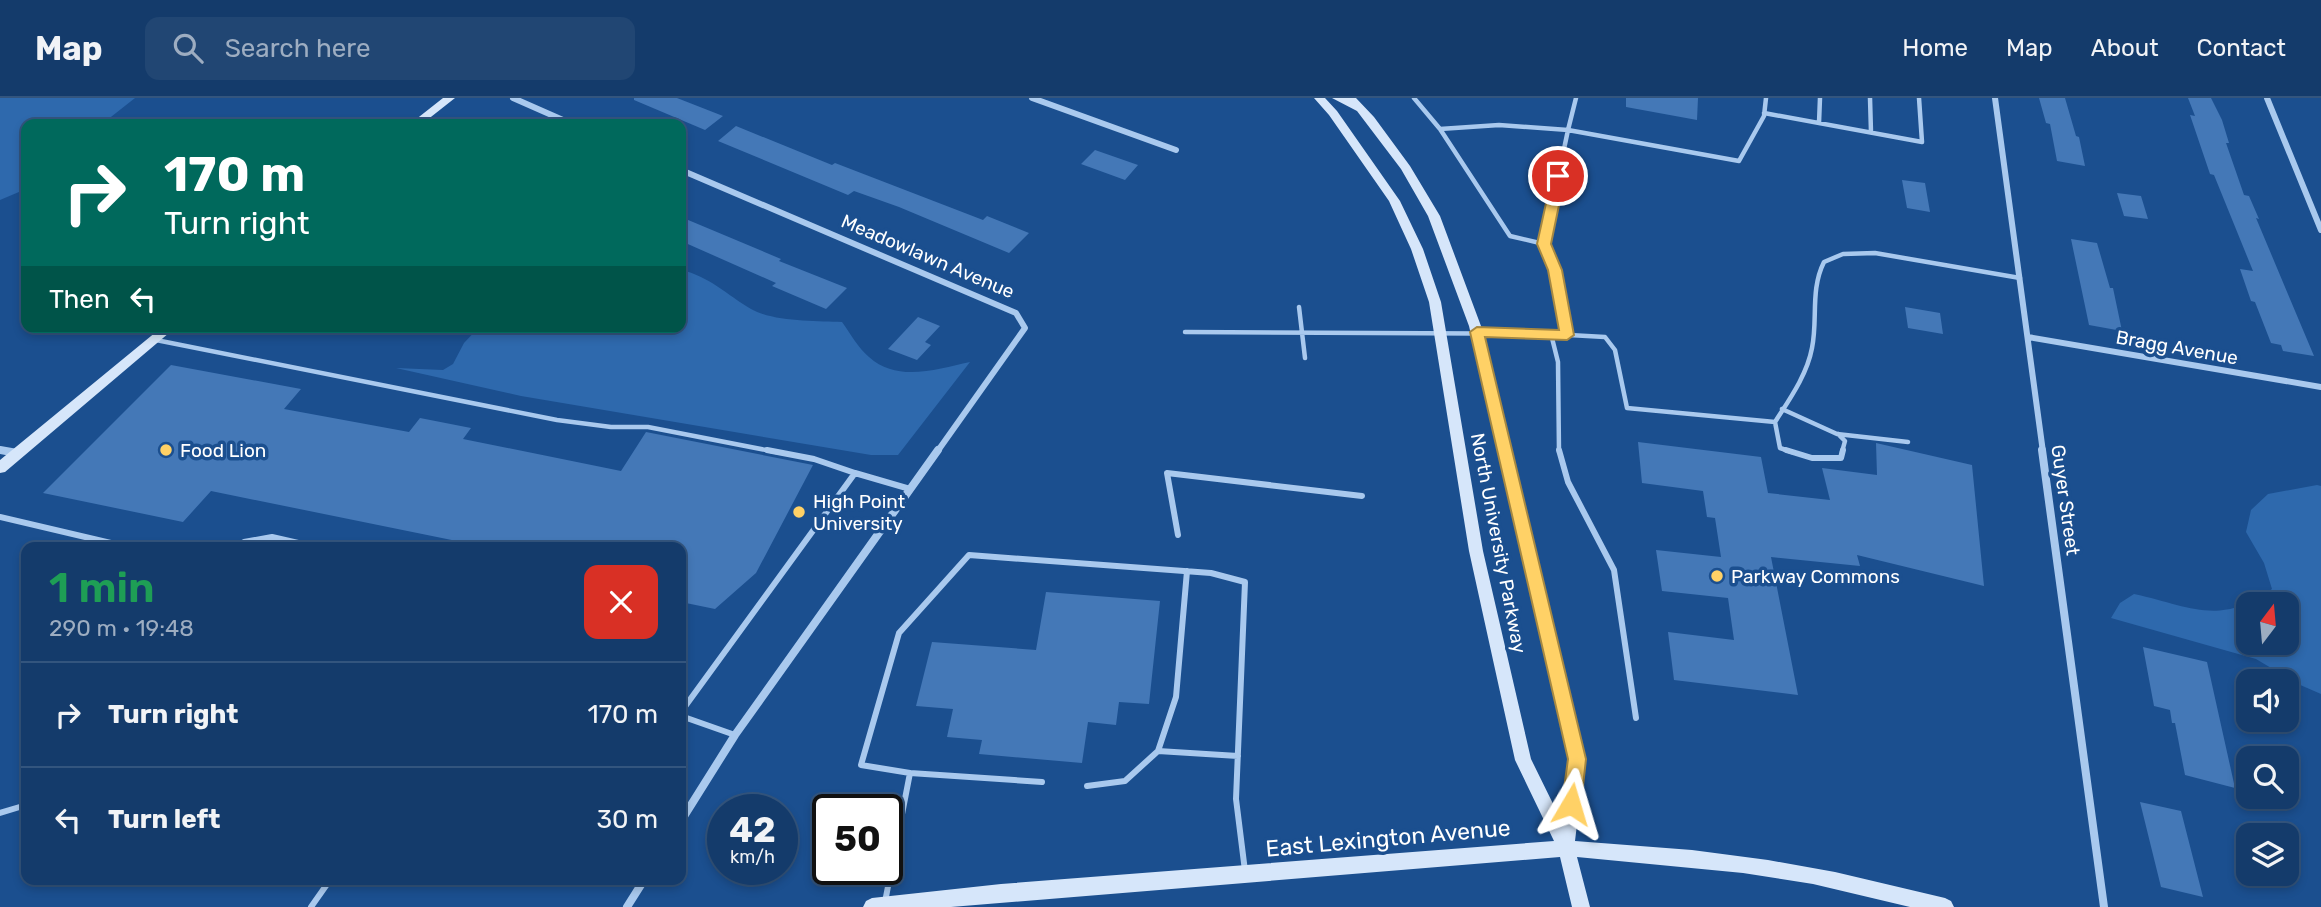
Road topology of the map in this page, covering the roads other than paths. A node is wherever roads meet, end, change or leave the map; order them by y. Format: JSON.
{"nodes":[{"id":1,"x":450,"y":98,"type":"edge"},
{"id":2,"x":513,"y":98,"type":"edge"},
{"id":3,"x":1032,"y":98,"type":"edge"},
{"id":4,"x":1319,"y":98,"type":"edge"},
{"id":5,"x":1337,"y":98,"type":"edge"},
{"id":6,"x":1350,"y":98,"type":"edge"},
{"id":7,"x":1414,"y":98,"type":"edge"},
{"id":8,"x":1576,"y":98,"type":"edge"},
{"id":9,"x":1766,"y":98,"type":"edge"},
{"id":10,"x":1820,"y":98,"type":"edge"},
{"id":11,"x":1870,"y":98,"type":"edge"},
{"id":12,"x":1919,"y":98,"type":"edge"},
{"id":13,"x":1995,"y":98,"type":"edge"},
{"id":14,"x":2267,"y":98,"type":"edge"},
{"id":15,"x":1362,"y":110,"type":"junction"},
{"id":16,"x":1764,"y":113,"type":"junction"},
{"id":17,"x":422,"y":119,"type":"edge"},
{"id":18,"x":561,"y":119,"type":"edge"},
{"id":19,"x":1819,"y":123,"type":"junction"},
{"id":20,"x":1440,"y":129,"type":"junction"},
{"id":21,"x":1568,"y":130,"type":"junction"},
{"id":22,"x":1871,"y":132,"type":"junction"},
{"id":23,"x":1176,"y":150,"type":"dead end"},
{"id":24,"x":686,"y":172,"type":"edge"},
{"id":25,"x":2321,"y":230,"type":"edge"},
{"id":26,"x":1544,"y":244,"type":"junction"},
{"id":27,"x":2020,"y":278,"type":"junction"},
{"id":28,"x":1299,"y":307,"type":"dead end"},
{"id":29,"x":1185,"y":332,"type":"dead end"},
{"id":30,"x":1302,"y":332,"type":"junction"},
{"id":31,"x":1440,"y":332,"type":"junction"},
{"id":32,"x":1477,"y":332,"type":"junction"},
{"id":33,"x":164,"y":333,"type":"edge"},
{"id":34,"x":1551,"y":334,"type":"junction"},
{"id":35,"x":1567,"y":335,"type":"junction"},
{"id":36,"x":2028,"y":337,"type":"junction"},
{"id":37,"x":156,"y":340,"type":"junction"},
{"id":38,"x":1305,"y":358,"type":"dead end"},
{"id":39,"x":2321,"y":387,"type":"edge"},
{"id":40,"x":1783,"y":409,"type":"junction"},
{"id":41,"x":1775,"y":422,"type":"junction"},
{"id":42,"x":1837,"y":434,"type":"junction"},
{"id":43,"x":1908,"y":442,"type":"dead end"},
{"id":44,"x":0,"y":450,"type":"edge"},
{"id":45,"x":18,"y":453,"type":"junction"},
{"id":46,"x":0,"y":468,"type":"edge"},
{"id":47,"x":855,"y":472,"type":"junction"},
{"id":48,"x":910,"y":489,"type":"junction"},
{"id":49,"x":1362,"y":496,"type":"dead end"},
{"id":50,"x":0,"y":517,"type":"edge"},
{"id":51,"x":1178,"y":535,"type":"dead end"},
{"id":52,"x":106,"y":542,"type":"edge"},
{"id":53,"x":244,"y":542,"type":"dead end"},
{"id":54,"x":294,"y":542,"type":"edge"},
{"id":55,"x":1187,"y":571,"type":"junction"},
{"id":56,"x":686,"y":707,"type":"edge"},
{"id":57,"x":686,"y":716,"type":"edge"},
{"id":58,"x":1636,"y":718,"type":"dead end"},
{"id":59,"x":735,"y":735,"type":"junction"},
{"id":60,"x":1158,"y":751,"type":"junction"},
{"id":61,"x":1238,"y":756,"type":"junction"},
{"id":62,"x":910,"y":772,"type":"junction"},
{"id":63,"x":1042,"y":782,"type":"dead end"},
{"id":64,"x":1087,"y":786,"type":"dead end"},
{"id":65,"x":21,"y":807,"type":"edge"},
{"id":66,"x":0,"y":813,"type":"edge"},
{"id":67,"x":686,"y":813,"type":"edge"},
{"id":68,"x":1566,"y":848,"type":"junction"},
{"id":69,"x":1245,"y":874,"type":"junction"},
{"id":70,"x":326,"y":885,"type":"edge"},
{"id":71,"x":641,"y":885,"type":"edge"},
{"id":72,"x":878,"y":906,"type":"edge"},
{"id":73,"x":311,"y":907,"type":"edge"},
{"id":74,"x":627,"y":907,"type":"edge"},
{"id":75,"x":1581,"y":907,"type":"edge"},
{"id":76,"x":1945,"y":907,"type":"edge"},
{"id":77,"x":2104,"y":907,"type":"edge"}],
"edges":[{"from":1,"to":17,"type":"main road"},
{"from":2,"to":18,"type":"street"},
{"from":3,"to":23,"type":"street"},
{"from":4,"to":31,"type":"main road","name":"North University Parkway"},
{"from":5,"to":15,"type":"main road"},
{"from":6,"to":15,"type":"main road","name":"North University Parkway"},
{"from":7,"to":20,"type":"lane"},
{"from":8,"to":21,"type":"lane"},
{"from":9,"to":16,"type":"lane"},
{"from":10,"to":19,"type":"lane"},
{"from":11,"to":22,"type":"lane"},
{"from":12,"to":22,"type":"lane"},
{"from":13,"to":27,"type":"street","name":"Guyer Street"},
{"from":14,"to":25,"type":"street"},
{"from":15,"to":32,"type":"main road","name":"North University Parkway"},
{"from":16,"to":19,"type":"lane"},
{"from":16,"to":21,"type":"lane"},
{"from":19,"to":22,"type":"lane"},
{"from":20,"to":21,"type":"lane"},
{"from":20,"to":26,"type":"lane"},
{"from":21,"to":26,"type":"lane"},
{"from":24,"to":48,"type":"street","name":"Meadowlawn Avenue"},
{"from":26,"to":35,"type":"lane"},
{"from":27,"to":36,"type":"street","name":"Guyer Street"},
{"from":27,"to":40,"type":"lane"},
{"from":28,"to":30,"type":"lane"},
{"from":29,"to":30,"type":"lane"},
{"from":30,"to":31,"type":"lane"},
{"from":30,"to":38,"type":"lane"},
{"from":31,"to":32,"type":"lane"},
{"from":31,"to":68,"type":"main road","name":"North University Parkway"},
{"from":32,"to":34,"type":"lane"},
{"from":32,"to":68,"type":"main road","name":"North University Parkway"},
{"from":33,"to":37,"type":"main road"},
{"from":34,"to":35,"type":"lane"},
{"from":34,"to":58,"type":"lane"},
{"from":35,"to":41,"type":"lane"},
{"from":36,"to":39,"type":"street","name":"Bragg Avenue"},
{"from":36,"to":77,"type":"street","name":"Guyer Street"},
{"from":37,"to":45,"type":"main road"},
{"from":37,"to":47,"type":"lane"},
{"from":40,"to":41,"type":"lane"},
{"from":40,"to":42,"type":"lane"},
{"from":41,"to":42,"type":"lane"},
{"from":42,"to":43,"type":"lane"},
{"from":44,"to":45,"type":"street"},
{"from":45,"to":46,"type":"main road"},
{"from":47,"to":48,"type":"lane"},
{"from":47,"to":56,"type":"lane"},
{"from":48,"to":59,"type":"street","name":"Meadowlawn Avenue"},
{"from":49,"to":51,"type":"lane"},
{"from":50,"to":52,"type":"lane"},
{"from":53,"to":54,"type":"lane"},
{"from":55,"to":60,"type":"lane"},
{"from":55,"to":61,"type":"lane"},
{"from":55,"to":62,"type":"lane"},
{"from":57,"to":59,"type":"lane"},
{"from":59,"to":67,"type":"street","name":"Meadowlawn Avenue"},
{"from":60,"to":61,"type":"lane"},
{"from":60,"to":64,"type":"lane"},
{"from":61,"to":69,"type":"lane"},
{"from":62,"to":63,"type":"lane"},
{"from":62,"to":72,"type":"lane"},
{"from":65,"to":66,"type":"lane"},
{"from":68,"to":69,"type":"main road","name":"East Lexington Avenue"},
{"from":68,"to":75,"type":"main road","name":"North University Parkway"},
{"from":68,"to":76,"type":"main road","name":"East Lexington Avenue"},
{"from":69,"to":72,"type":"main road","name":"East Lexington Avenue"},
{"from":70,"to":73,"type":"lane"},
{"from":71,"to":74,"type":"street"}]}
